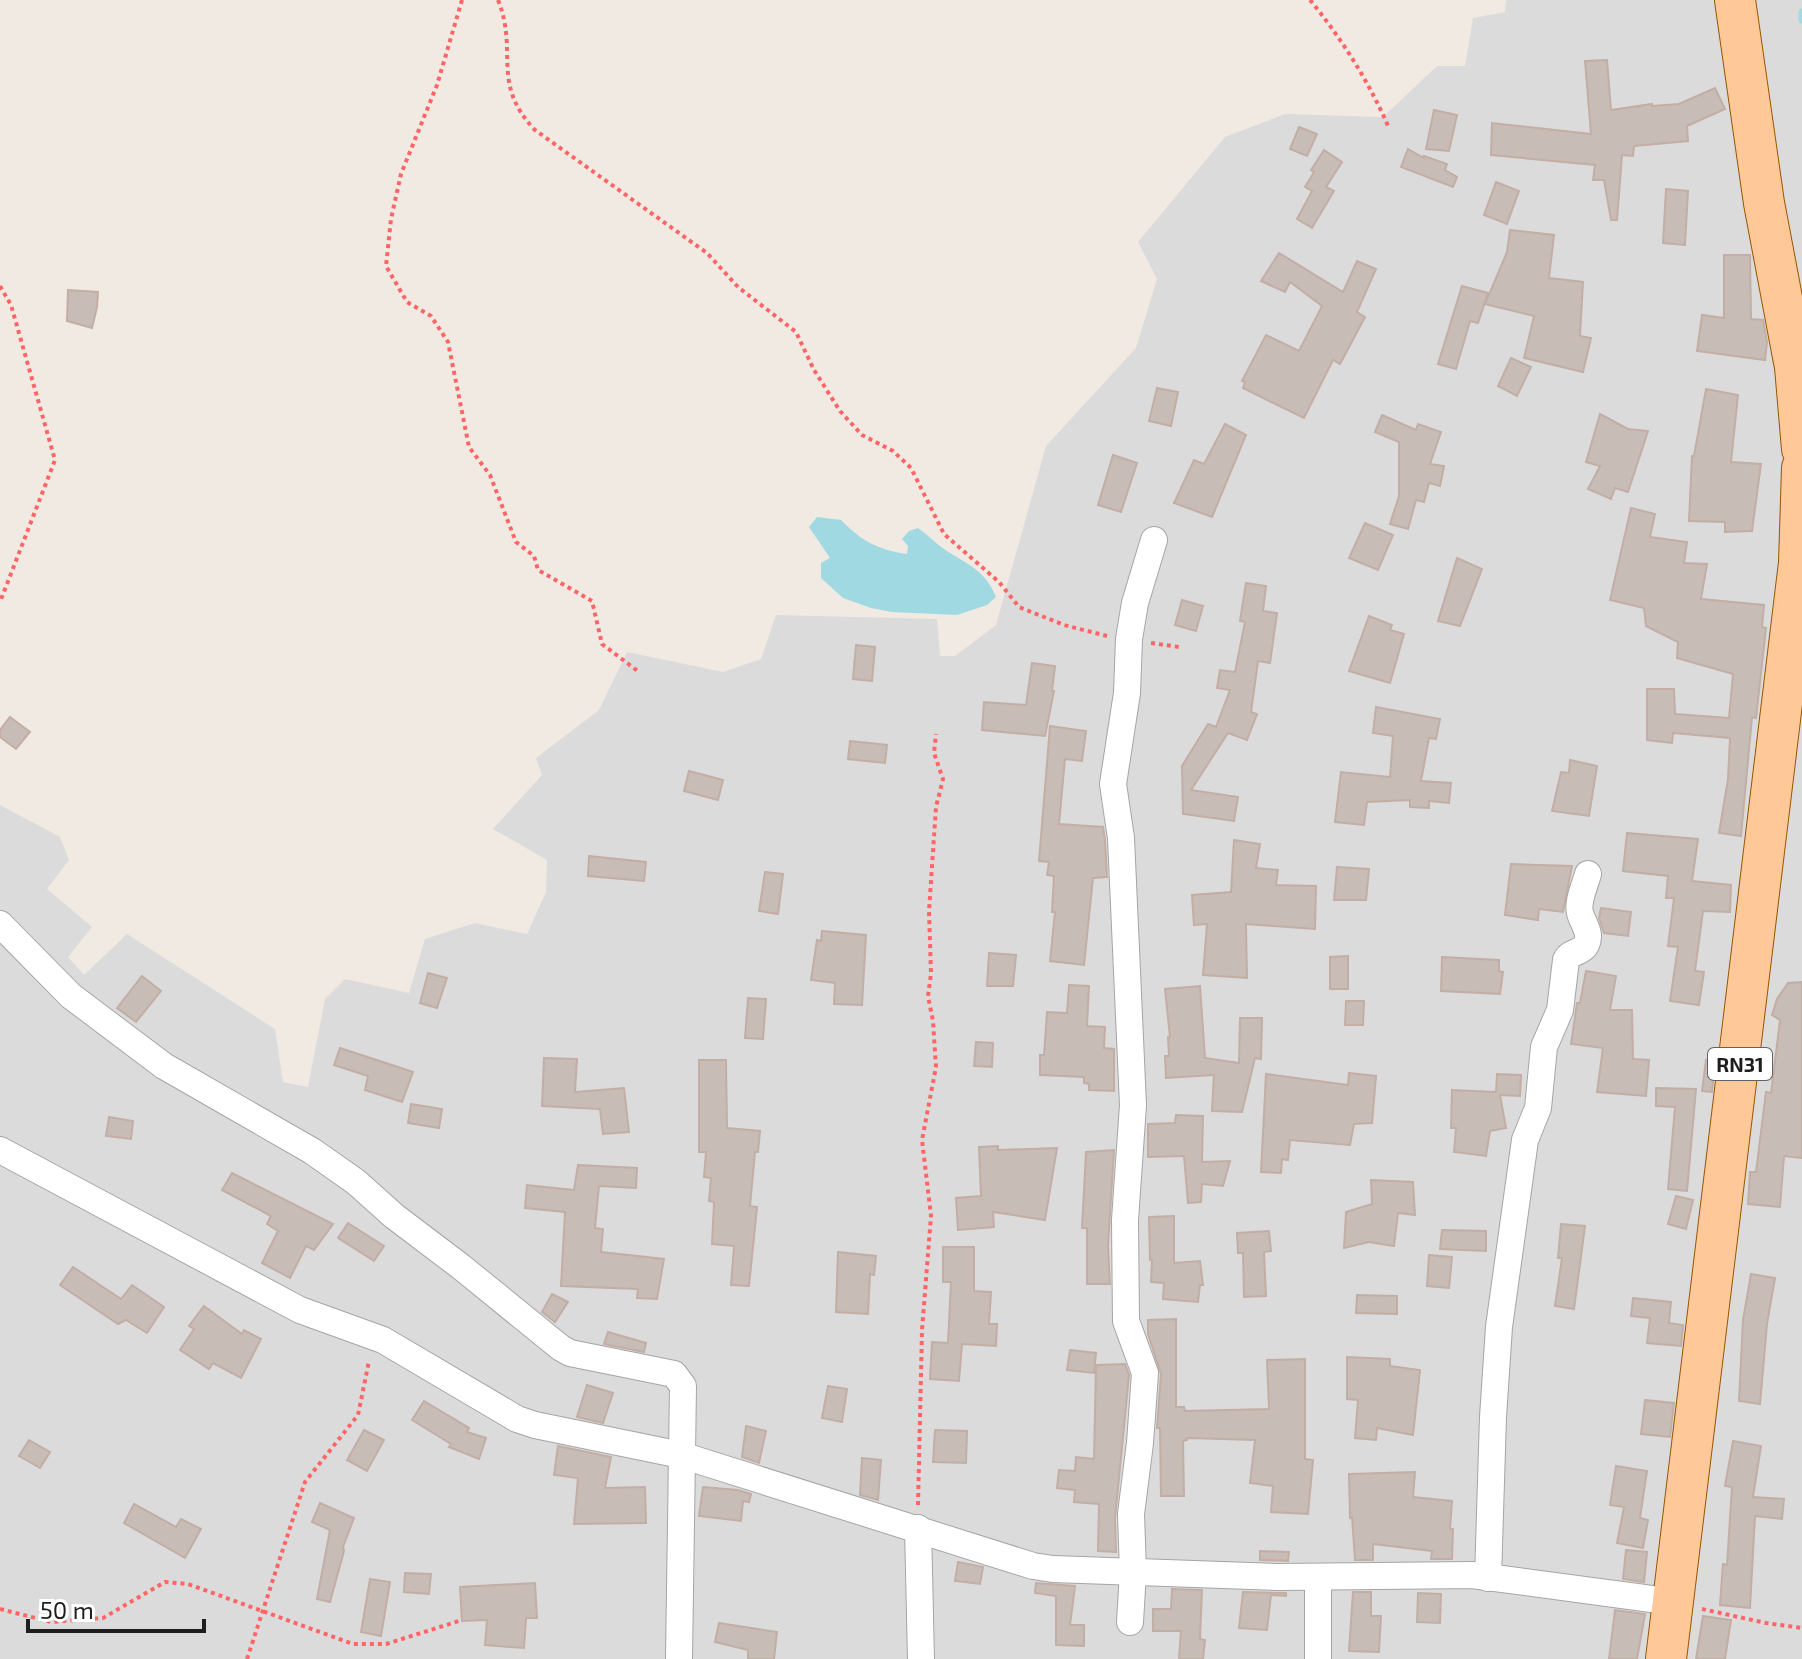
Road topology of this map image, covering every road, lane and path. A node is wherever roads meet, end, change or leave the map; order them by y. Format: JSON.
{"nodes":[{"id":1,"x":462,"y":0,"type":"edge"},
{"id":2,"x":498,"y":0,"type":"edge"},
{"id":3,"x":1310,"y":0,"type":"edge"},
{"id":4,"x":1735,"y":0,"type":"edge"},
{"id":5,"x":1389,"y":128,"type":"dead end"},
{"id":6,"x":0,"y":286,"type":"edge"},
{"id":7,"x":1802,"y":449,"type":"edge"},
{"id":8,"x":1802,"y":468,"type":"edge"},
{"id":9,"x":1154,"y":540,"type":"dead end"},
{"id":10,"x":0,"y":602,"type":"edge"},
{"id":11,"x":1129,"y":639,"type":"junction"},
{"id":12,"x":1179,"y":647,"type":"dead end"},
{"id":13,"x":639,"y":672,"type":"dead end"},
{"id":14,"x":936,"y":734,"type":"dead end"},
{"id":15,"x":1588,"y":874,"type":"dead end"},
{"id":16,"x":0,"y":924,"type":"edge"},
{"id":17,"x":0,"y":1150,"type":"edge"},
{"id":18,"x":369,"y":1335,"type":"junction"},
{"id":19,"x":681,"y":1455,"type":"junction"},
{"id":20,"x":918,"y":1528,"type":"junction"},
{"id":21,"x":1133,"y":1572,"type":"junction"},
{"id":22,"x":1318,"y":1577,"type":"junction"},
{"id":23,"x":1488,"y":1578,"type":"junction"},
{"id":24,"x":1674,"y":1602,"type":"junction"},
{"id":25,"x":0,"y":1609,"type":"edge"},
{"id":26,"x":264,"y":1613,"type":"junction"},
{"id":27,"x":459,"y":1621,"type":"dead end"},
{"id":28,"x":1130,"y":1622,"type":"dead end"},
{"id":29,"x":1802,"y":1628,"type":"edge"},
{"id":30,"x":247,"y":1659,"type":"edge"},
{"id":31,"x":679,"y":1659,"type":"edge"},
{"id":32,"x":921,"y":1659,"type":"edge"},
{"id":33,"x":1318,"y":1659,"type":"edge"},
{"id":34,"x":1666,"y":1659,"type":"edge"}],
"edges":[{"from":1,"to":13,"type":"path"},
{"from":2,"to":11,"type":"path"},
{"from":3,"to":5,"type":"path"},
{"from":4,"to":7,"type":"main road"},
{"from":6,"to":10,"type":"path"},
{"from":8,"to":24,"type":"main road","number":"RN31"},
{"from":9,"to":11,"type":"street"},
{"from":11,"to":12,"type":"path"},
{"from":11,"to":21,"type":"street"},
{"from":14,"to":20,"type":"path"},
{"from":15,"to":23,"type":"street"},
{"from":16,"to":19,"type":"street"},
{"from":17,"to":18,"type":"street"},
{"from":18,"to":19,"type":"street"},
{"from":18,"to":26,"type":"path"},
{"from":19,"to":20,"type":"street"},
{"from":19,"to":31,"type":"street"},
{"from":20,"to":21,"type":"street"},
{"from":20,"to":32,"type":"street"},
{"from":21,"to":22,"type":"street"},
{"from":21,"to":28,"type":"street"},
{"from":22,"to":23,"type":"street"},
{"from":22,"to":33,"type":"street"},
{"from":23,"to":24,"type":"street"},
{"from":24,"to":29,"type":"path"},
{"from":24,"to":34,"type":"main road","number":"RN31"},
{"from":25,"to":26,"type":"path"},
{"from":26,"to":27,"type":"path"},
{"from":26,"to":30,"type":"path"}]}
